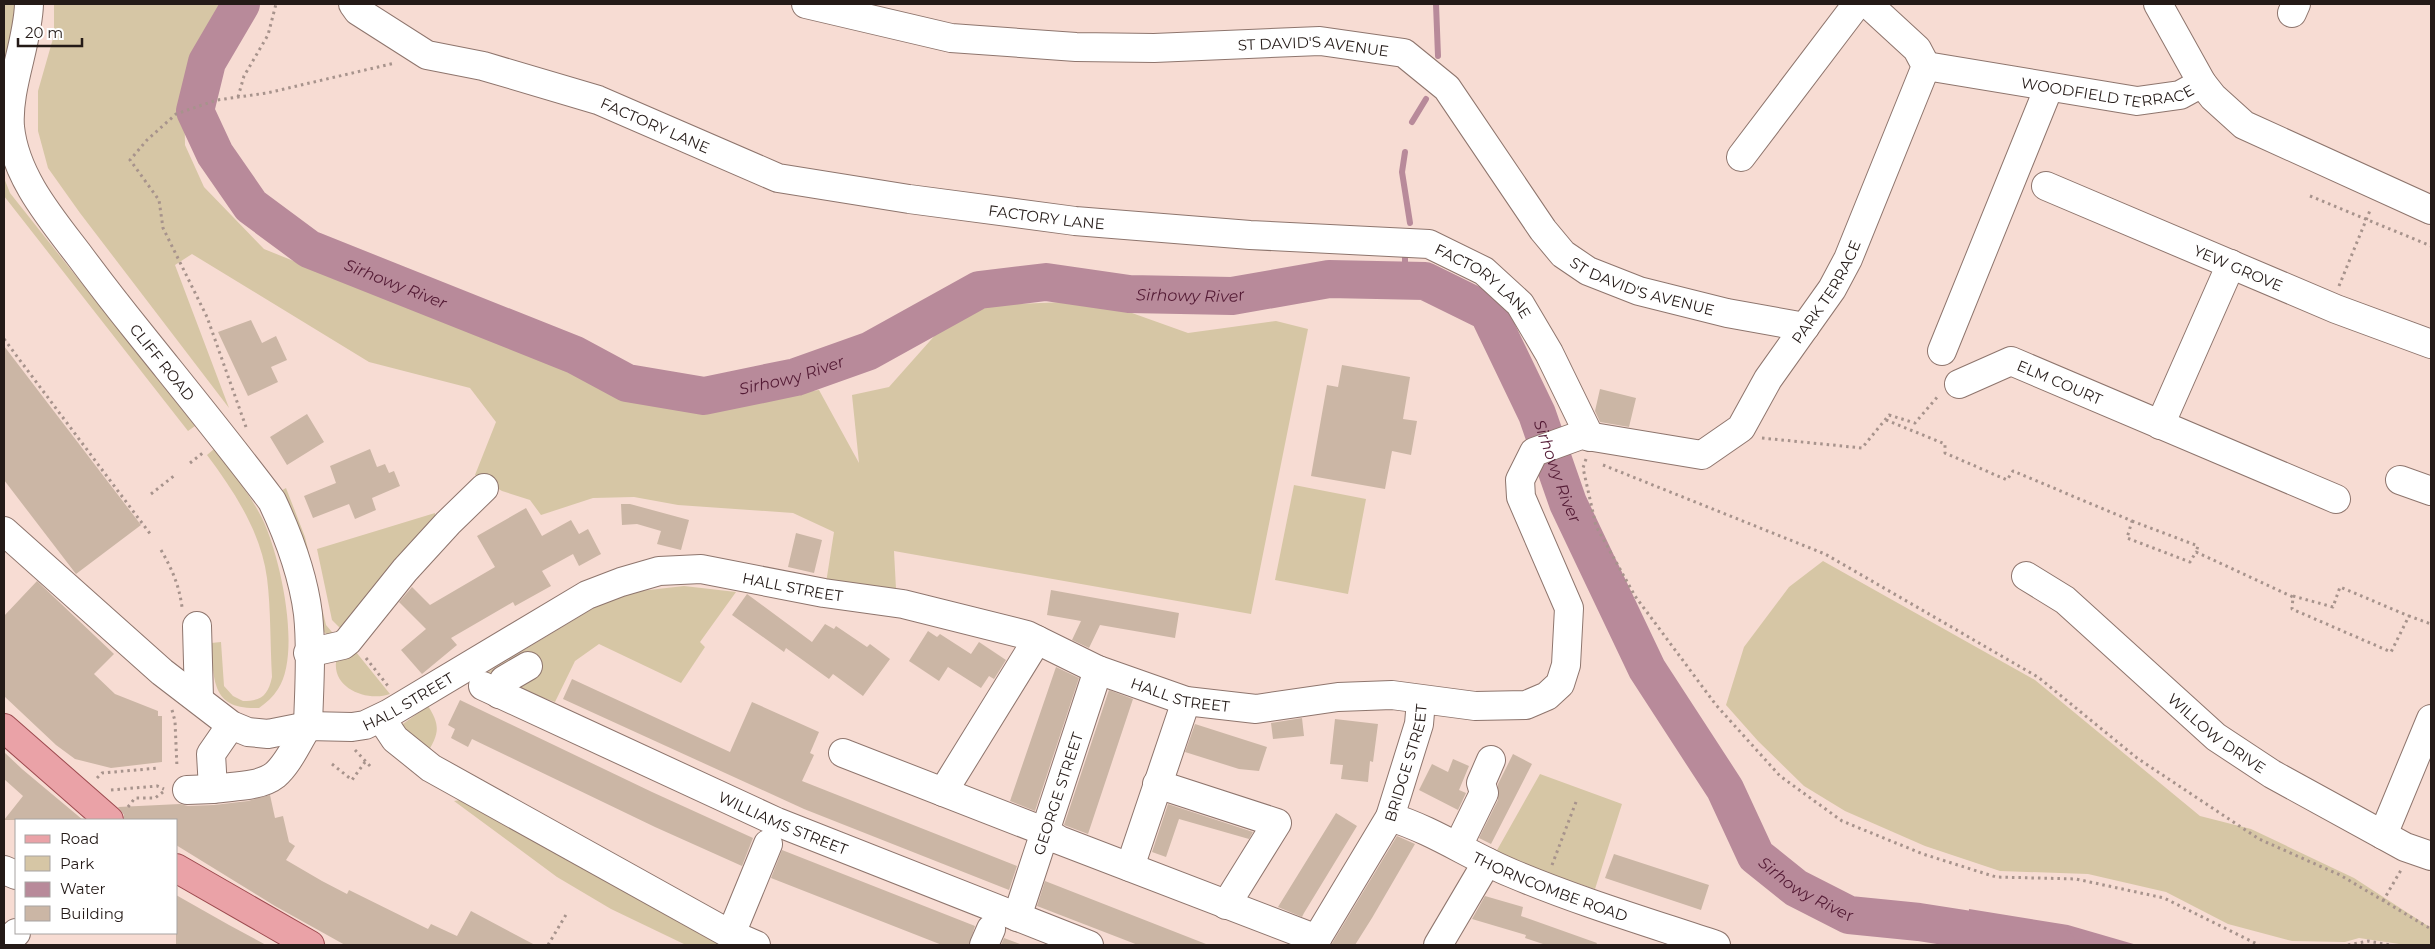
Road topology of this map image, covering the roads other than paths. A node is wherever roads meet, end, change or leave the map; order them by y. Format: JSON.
{"nodes":[{"id":1,"x":29,"y":4,"type":"edge"},
{"id":2,"x":353,"y":4,"type":"edge"},
{"id":3,"x":806,"y":4,"type":"edge"},
{"id":4,"x":1857,"y":4,"type":"edge"},
{"id":5,"x":1868,"y":4,"type":"edge"},
{"id":6,"x":2158,"y":4,"type":"edge"},
{"id":7,"x":1926,"y":66,"type":"junction"},
{"id":8,"x":2202,"y":83,"type":"junction"},
{"id":9,"x":2049,"y":87,"type":"junction"},
{"id":10,"x":1740,"y":157,"type":"dead end"},
{"id":11,"x":2046,"y":186,"type":"dead end"},
{"id":12,"x":2431,"y":210,"type":"edge"},
{"id":13,"x":2231,"y":264,"type":"junction"},
{"id":14,"x":1805,"y":327,"type":"junction"},
{"id":15,"x":2431,"y":344,"type":"edge"},
{"id":16,"x":1942,"y":351,"type":"dead end"},
{"id":17,"x":1959,"y":384,"type":"road end"},
{"id":18,"x":2160,"y":425,"type":"junction"},
{"id":19,"x":1588,"y":444,"type":"junction"},
{"id":20,"x":2400,"y":480,"type":"dead end"},
{"id":21,"x":484,"y":488,"type":"dead end"},
{"id":22,"x":2431,"y":491,"type":"edge"},
{"id":23,"x":2336,"y":499,"type":"dead end"},
{"id":24,"x":4,"y":531,"type":"edge"},
{"id":25,"x":2026,"y":576,"type":"dead end"},
{"id":26,"x":190,"y":621,"type":"road end"},
{"id":27,"x":1037,"y":640,"type":"junction"},
{"id":28,"x":308,"y":653,"type":"junction"},
{"id":29,"x":528,"y":666,"type":"dead end"},
{"id":30,"x":1098,"y":670,"type":"junction"},
{"id":31,"x":199,"y":699,"type":"junction"},
{"id":32,"x":1186,"y":701,"type":"junction"},
{"id":33,"x":1421,"y":701,"type":"junction"},
{"id":34,"x":381,"y":718,"type":"junction"},
{"id":35,"x":2431,"y":719,"type":"edge"},
{"id":36,"x":231,"y":724,"type":"junction"},
{"id":37,"x":308,"y":726,"type":"junction"},
{"id":38,"x":4,"y":728,"type":"edge"},
{"id":39,"x":843,"y":753,"type":"dead end"},
{"id":40,"x":1491,"y":760,"type":"dead end"},
{"id":41,"x":1157,"y":784,"type":"junction"},
{"id":42,"x":943,"y":792,"type":"junction"},
{"id":43,"x":1390,"y":817,"type":"junction"},
{"id":44,"x":106,"y":819,"type":"edge"},
{"id":45,"x":1046,"y":832,"type":"junction"},
{"id":46,"x":2383,"y":835,"type":"junction"},
{"id":47,"x":768,"y":844,"type":"dead end"},
{"id":48,"x":1458,"y":846,"type":"junction"},
{"id":49,"x":2425,"y":854,"type":"edge"},
{"id":50,"x":1487,"y":862,"type":"junction"},
{"id":51,"x":1130,"y":867,"type":"junction"},
{"id":52,"x":178,"y":869,"type":"edge"},
{"id":53,"x":1226,"y":905,"type":"junction"},
{"id":54,"x":1017,"y":917,"type":"junction"},
{"id":55,"x":15,"y":934,"type":"edge"},
{"id":56,"x":731,"y":934,"type":"junction"},
{"id":57,"x":1315,"y":942,"type":"edge"},
{"id":58,"x":4,"y":944,"type":"edge"},
{"id":59,"x":309,"y":945,"type":"edge"},
{"id":60,"x":756,"y":945,"type":"edge"},
{"id":61,"x":1089,"y":945,"type":"edge"},
{"id":62,"x":1438,"y":945,"type":"edge"},
{"id":63,"x":1716,"y":945,"type":"edge"}],
"edges":[{"from":1,"to":28,"type":"street","name":"CLIFF ROAD"},
{"from":2,"to":19,"type":"street","name":"FACTORY LANE"},
{"from":3,"to":14,"type":"street","name":"ST DAVID'S AVENUE"},
{"from":4,"to":10,"type":"street"},
{"from":5,"to":7,"type":"street"},
{"from":6,"to":8,"type":"street"},
{"from":7,"to":9,"type":"street","name":"WOODFIELD TERRACE"},
{"from":7,"to":14,"type":"street","name":"PARK TERRACE"},
{"from":8,"to":9,"type":"street","name":"WOODFIELD TERRACE"},
{"from":8,"to":12,"type":"street","name":"WOODFIELD TERRACE"},
{"from":9,"to":16,"type":"street"},
{"from":11,"to":13,"type":"street","name":"YEW GROVE"},
{"from":13,"to":15,"type":"street","name":"YEW GROVE"},
{"from":13,"to":18,"type":"street"},
{"from":14,"to":19,"type":"street","name":"PARK TERRACE"},
{"from":17,"to":18,"type":"street","name":"ELM COURT"},
{"from":18,"to":23,"type":"street","name":"ELM COURT"},
{"from":19,"to":33,"type":"street","name":"BRIDGE STREET"},
{"from":20,"to":22,"type":"street"},
{"from":21,"to":28,"type":"street"},
{"from":24,"to":31,"type":"street","name":"HALL STREET"},
{"from":25,"to":46,"type":"street","name":"WILLOW DRIVE"},
{"from":26,"to":31,"type":"street"},
{"from":27,"to":30,"type":"street","name":"HALL STREET"},
{"from":27,"to":34,"type":"street","name":"HALL STREET"},
{"from":27,"to":42,"type":"street"},
{"from":28,"to":37,"type":"street","name":"CLIFF ROAD"},
{"from":29,"to":54,"type":"street","name":"WILLIAMS STREET"},
{"from":30,"to":32,"type":"street","name":"HALL STREET"},
{"from":30,"to":45,"type":"street","name":"GEORGE STREET"},
{"from":31,"to":36,"type":"street","name":"HALL STREET"},
{"from":32,"to":33,"type":"street","name":"HALL STREET"},
{"from":32,"to":41,"type":"street"},
{"from":33,"to":43,"type":"street","name":"BRIDGE STREET"},
{"from":34,"to":37,"type":"street","name":"HALL STREET"},
{"from":34,"to":56,"type":"street"},
{"from":35,"to":46,"type":"street"},
{"from":36,"to":37,"type":"street","name":"HALL STREET"},
{"from":36,"to":37,"type":"street"},
{"from":38,"to":44,"type":"main road"},
{"from":39,"to":42,"type":"street"},
{"from":40,"to":48,"type":"street"},
{"from":41,"to":51,"type":"street"},
{"from":41,"to":53,"type":"street"},
{"from":42,"to":45,"type":"street"},
{"from":43,"to":48,"type":"street","name":"THORNCOMBE ROAD"},
{"from":43,"to":57,"type":"street","name":"BRIDGE STREET"},
{"from":45,"to":51,"type":"street"},
{"from":45,"to":54,"type":"street","name":"GEORGE STREET"},
{"from":46,"to":49,"type":"street","name":"WILLOW DRIVE"},
{"from":47,"to":56,"type":"street"},
{"from":48,"to":50,"type":"street","name":"THORNCOMBE ROAD"},
{"from":50,"to":62,"type":"street"},
{"from":50,"to":63,"type":"street","name":"THORNCOMBE ROAD"},
{"from":51,"to":53,"type":"street"},
{"from":52,"to":59,"type":"main road"},
{"from":53,"to":57,"type":"street"},
{"from":54,"to":61,"type":"street","name":"WILLIAMS STREET"},
{"from":55,"to":58,"type":"street"},
{"from":56,"to":60,"type":"street"}]}
